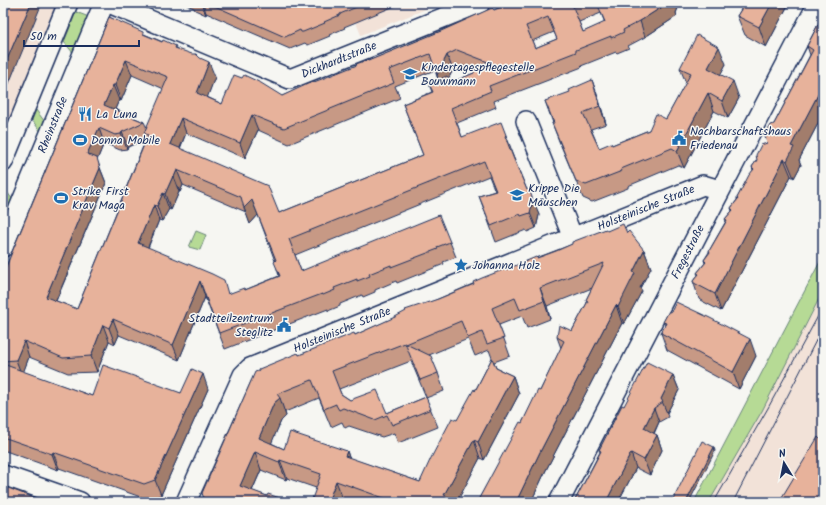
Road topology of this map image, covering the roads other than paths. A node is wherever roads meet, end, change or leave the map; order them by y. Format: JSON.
{"nodes":[{"id":1,"x":68,"y":3,"type":"edge"},
{"id":2,"x":104,"y":3,"type":"edge"},
{"id":3,"x":109,"y":3,"type":"edge"},
{"id":4,"x":480,"y":3,"type":"edge"},
{"id":5,"x":818,"y":3,"type":"edge"},
{"id":6,"x":526,"y":121,"type":"dead end"},
{"id":7,"x":3,"y":162,"type":"edge"},
{"id":8,"x":720,"y":190,"type":"junction"},
{"id":9,"x":573,"y":238,"type":"junction"},
{"id":10,"x":3,"y":247,"type":"edge"},
{"id":11,"x":3,"y":475,"type":"edge"},
{"id":12,"x":80,"y":502,"type":"edge"},
{"id":13,"x":186,"y":502,"type":"edge"},
{"id":14,"x":559,"y":502,"type":"edge"}],
"edges":[{"from":1,"to":7,"type":"street"},
{"from":2,"to":10,"type":"street","name":"Rheinstraße"},
{"from":3,"to":4,"type":"street","name":"Dickhardtstraße"},
{"from":5,"to":8,"type":"street","name":"Fregestraße"},
{"from":6,"to":9,"type":"street"},
{"from":8,"to":9,"type":"street","name":"Holsteinische Straße"},
{"from":8,"to":14,"type":"street","name":"Fregestraße"},
{"from":9,"to":13,"type":"street","name":"Holsteinische Straße"},
{"from":11,"to":12,"type":"street"}]}
